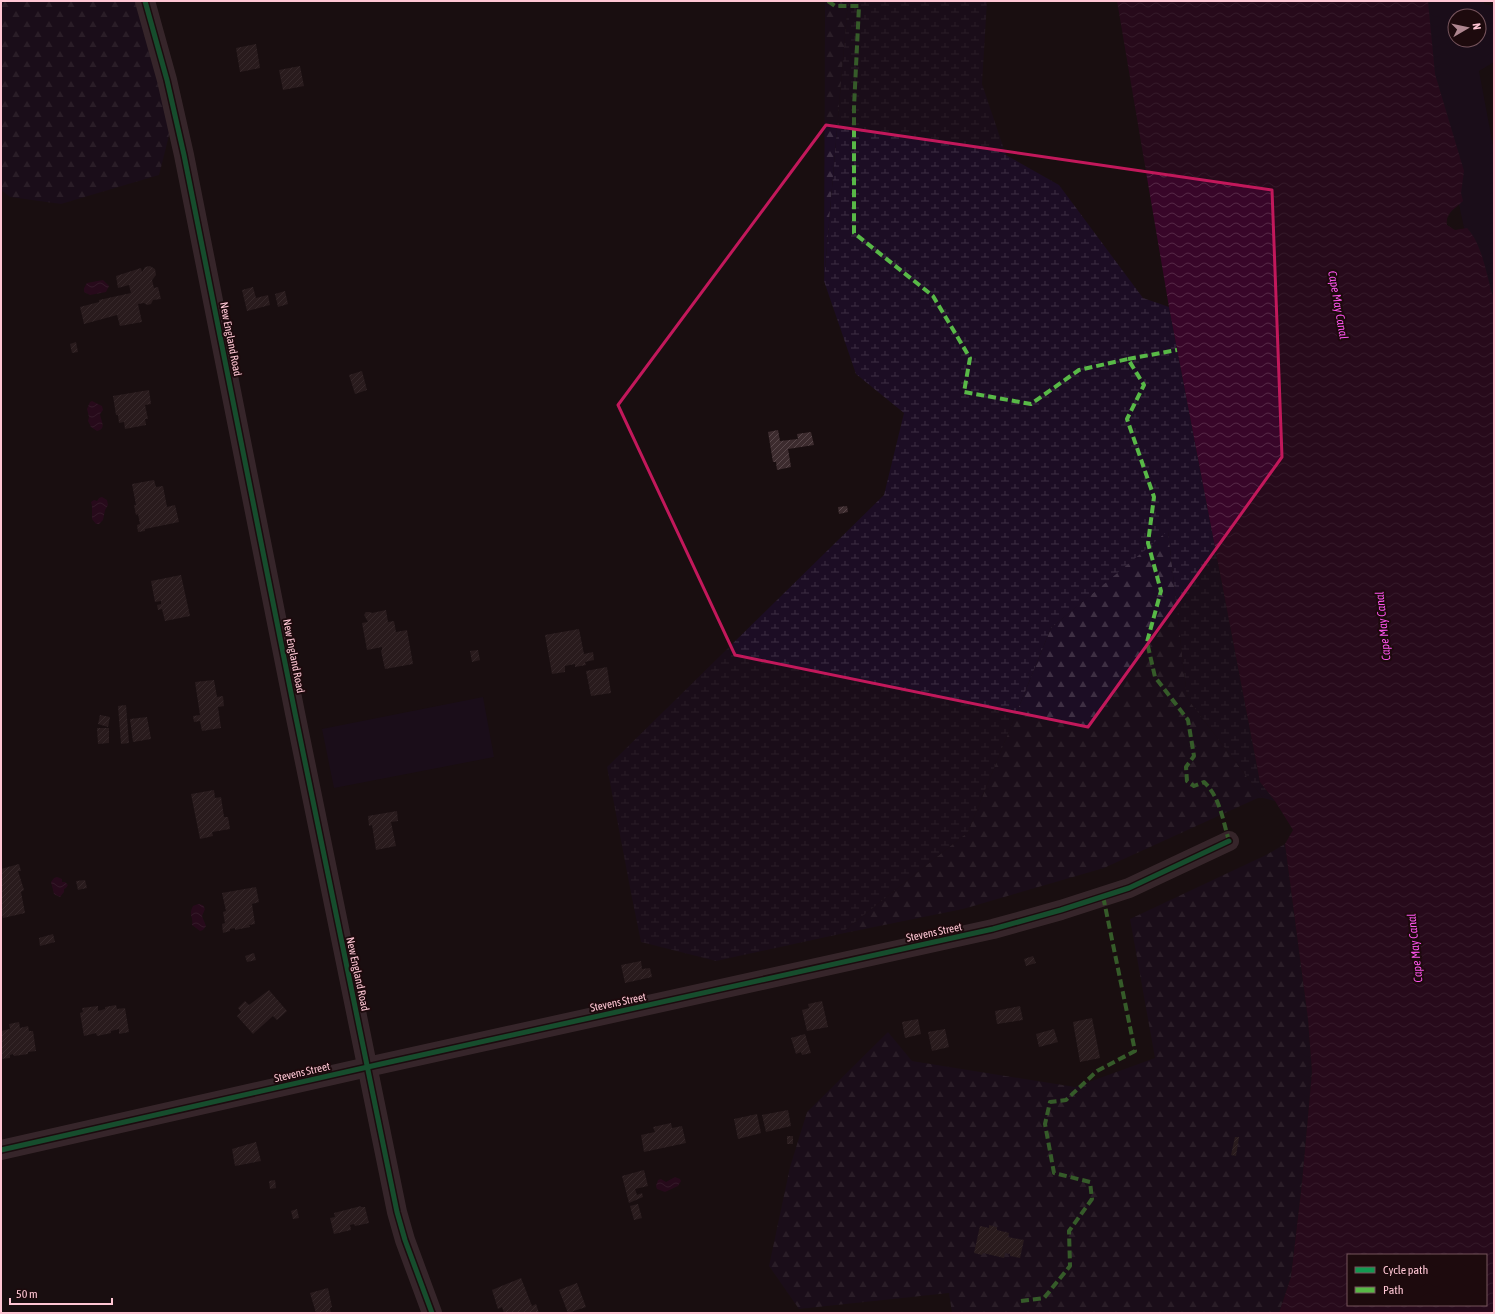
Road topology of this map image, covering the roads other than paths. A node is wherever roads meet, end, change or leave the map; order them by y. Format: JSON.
{"nodes":[{"id":1,"x":145,"y":1,"type":"edge"},
{"id":2,"x":1229,"y":841,"type":"dead end"},
{"id":3,"x":367,"y":1067,"type":"junction"},
{"id":4,"x":1,"y":1150,"type":"edge"},
{"id":5,"x":432,"y":1313,"type":"edge"}],
"edges":[{"from":1,"to":3,"type":"street","name":"New England Road"},
{"from":2,"to":3,"type":"street","name":"Stevens Street"},
{"from":3,"to":4,"type":"street","name":"Stevens Street"},
{"from":3,"to":5,"type":"street","name":"New England Road"}]}
